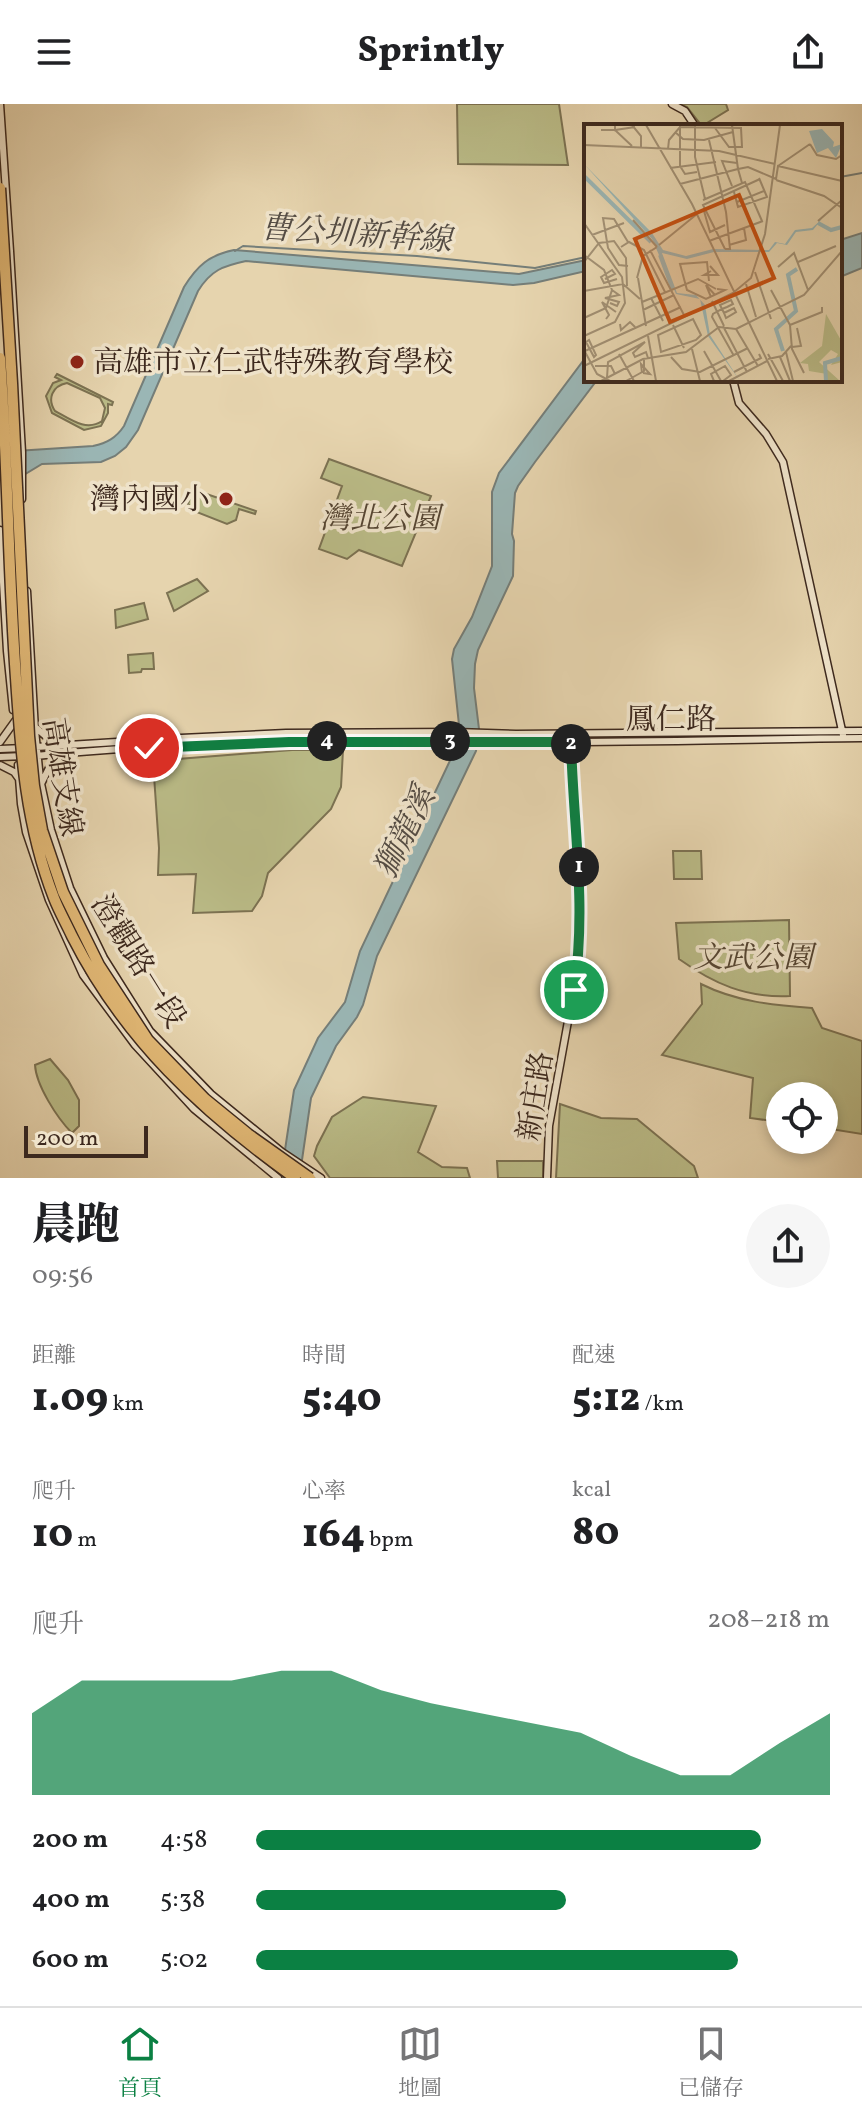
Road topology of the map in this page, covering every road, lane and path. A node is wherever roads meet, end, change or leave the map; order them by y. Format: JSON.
{"nodes":[{"id":1,"x":0,"y":104,"type":"edge"},
{"id":2,"x":672,"y":104,"type":"edge"},
{"id":3,"x":694,"y":124,"type":"edge"},
{"id":4,"x":0,"y":188,"type":"edge"},
{"id":5,"x":0,"y":358,"type":"edge"},
{"id":6,"x":734,"y":382,"type":"edge"},
{"id":7,"x":0,"y":530,"type":"edge"},
{"id":8,"x":7,"y":651,"type":"junction"},
{"id":9,"x":15,"y":721,"type":"junction"},
{"id":10,"x":34,"y":726,"type":"junction"},
{"id":11,"x":862,"y":731,"type":"edge"},
{"id":12,"x":571,"y":734,"type":"junction"},
{"id":13,"x":843,"y":735,"type":"junction"},
{"id":14,"x":862,"y":738,"type":"edge"},
{"id":15,"x":0,"y":742,"type":"edge"},
{"id":16,"x":571,"y":742,"type":"junction"},
{"id":17,"x":0,"y":749,"type":"edge"},
{"id":18,"x":67,"y":749,"type":"junction"},
{"id":19,"x":27,"y":751,"type":"junction"},
{"id":20,"x":17,"y":756,"type":"junction"},
{"id":21,"x":0,"y":757,"type":"edge"},
{"id":22,"x":0,"y":765,"type":"edge"},
{"id":23,"x":20,"y":779,"type":"junction"},
{"id":24,"x":41,"y":784,"type":"junction"},
{"id":25,"x":57,"y":848,"type":"junction"},
{"id":26,"x":276,"y":1176,"type":"edge"},
{"id":27,"x":295,"y":1178,"type":"edge"},
{"id":28,"x":310,"y":1178,"type":"edge"},
{"id":29,"x":321,"y":1178,"type":"edge"},
{"id":30,"x":547,"y":1178,"type":"edge"}],
"edges":[{"from":1,"to":10,"type":"street"},
{"from":2,"to":3,"type":"street"},
{"from":4,"to":28,"type":"highway","name":"高雄支線","bridge":true},
{"from":5,"to":27,"type":"highway","name":"高雄支線","bridge":true},
{"from":6,"to":13,"type":"street"},
{"from":7,"to":8,"type":"street"},
{"from":8,"to":9,"type":"street"},
{"from":8,"to":19,"type":"street"},
{"from":9,"to":15,"type":"street"},
{"from":9,"to":19,"type":"street"},
{"from":10,"to":18,"type":"street"},
{"from":10,"to":19,"type":"street"},
{"from":11,"to":13,"type":"street","name":"鳳仁路"},
{"from":12,"to":13,"type":"street","name":"鳳仁路"},
{"from":12,"to":16,"type":"street","name":"新庄路"},
{"from":12,"to":18,"type":"street","name":"鳳仁路"},
{"from":13,"to":14,"type":"street","name":"鳳仁路"},
{"from":13,"to":16,"type":"street","name":"鳳仁路"},
{"from":16,"to":18,"type":"street","name":"鳳仁路"},
{"from":16,"to":30,"type":"street","name":"新庄路"},
{"from":17,"to":19,"type":"street"},
{"from":18,"to":19,"type":"street"},
{"from":18,"to":24,"type":"street"},
{"from":19,"to":20,"type":"street"},
{"from":19,"to":24,"type":"street","name":"澄觀路一段"},
{"from":19,"to":25,"type":"street"},
{"from":20,"to":21,"type":"street"},
{"from":20,"to":23,"type":"street","name":"澄觀路一段"},
{"from":22,"to":23,"type":"street"},
{"from":23,"to":26,"type":"street","name":"澄觀路一段"},
{"from":24,"to":25,"type":"street","name":"澄觀路一段"},
{"from":25,"to":29,"type":"street","name":"澄觀路一段","bridge":true}]}
